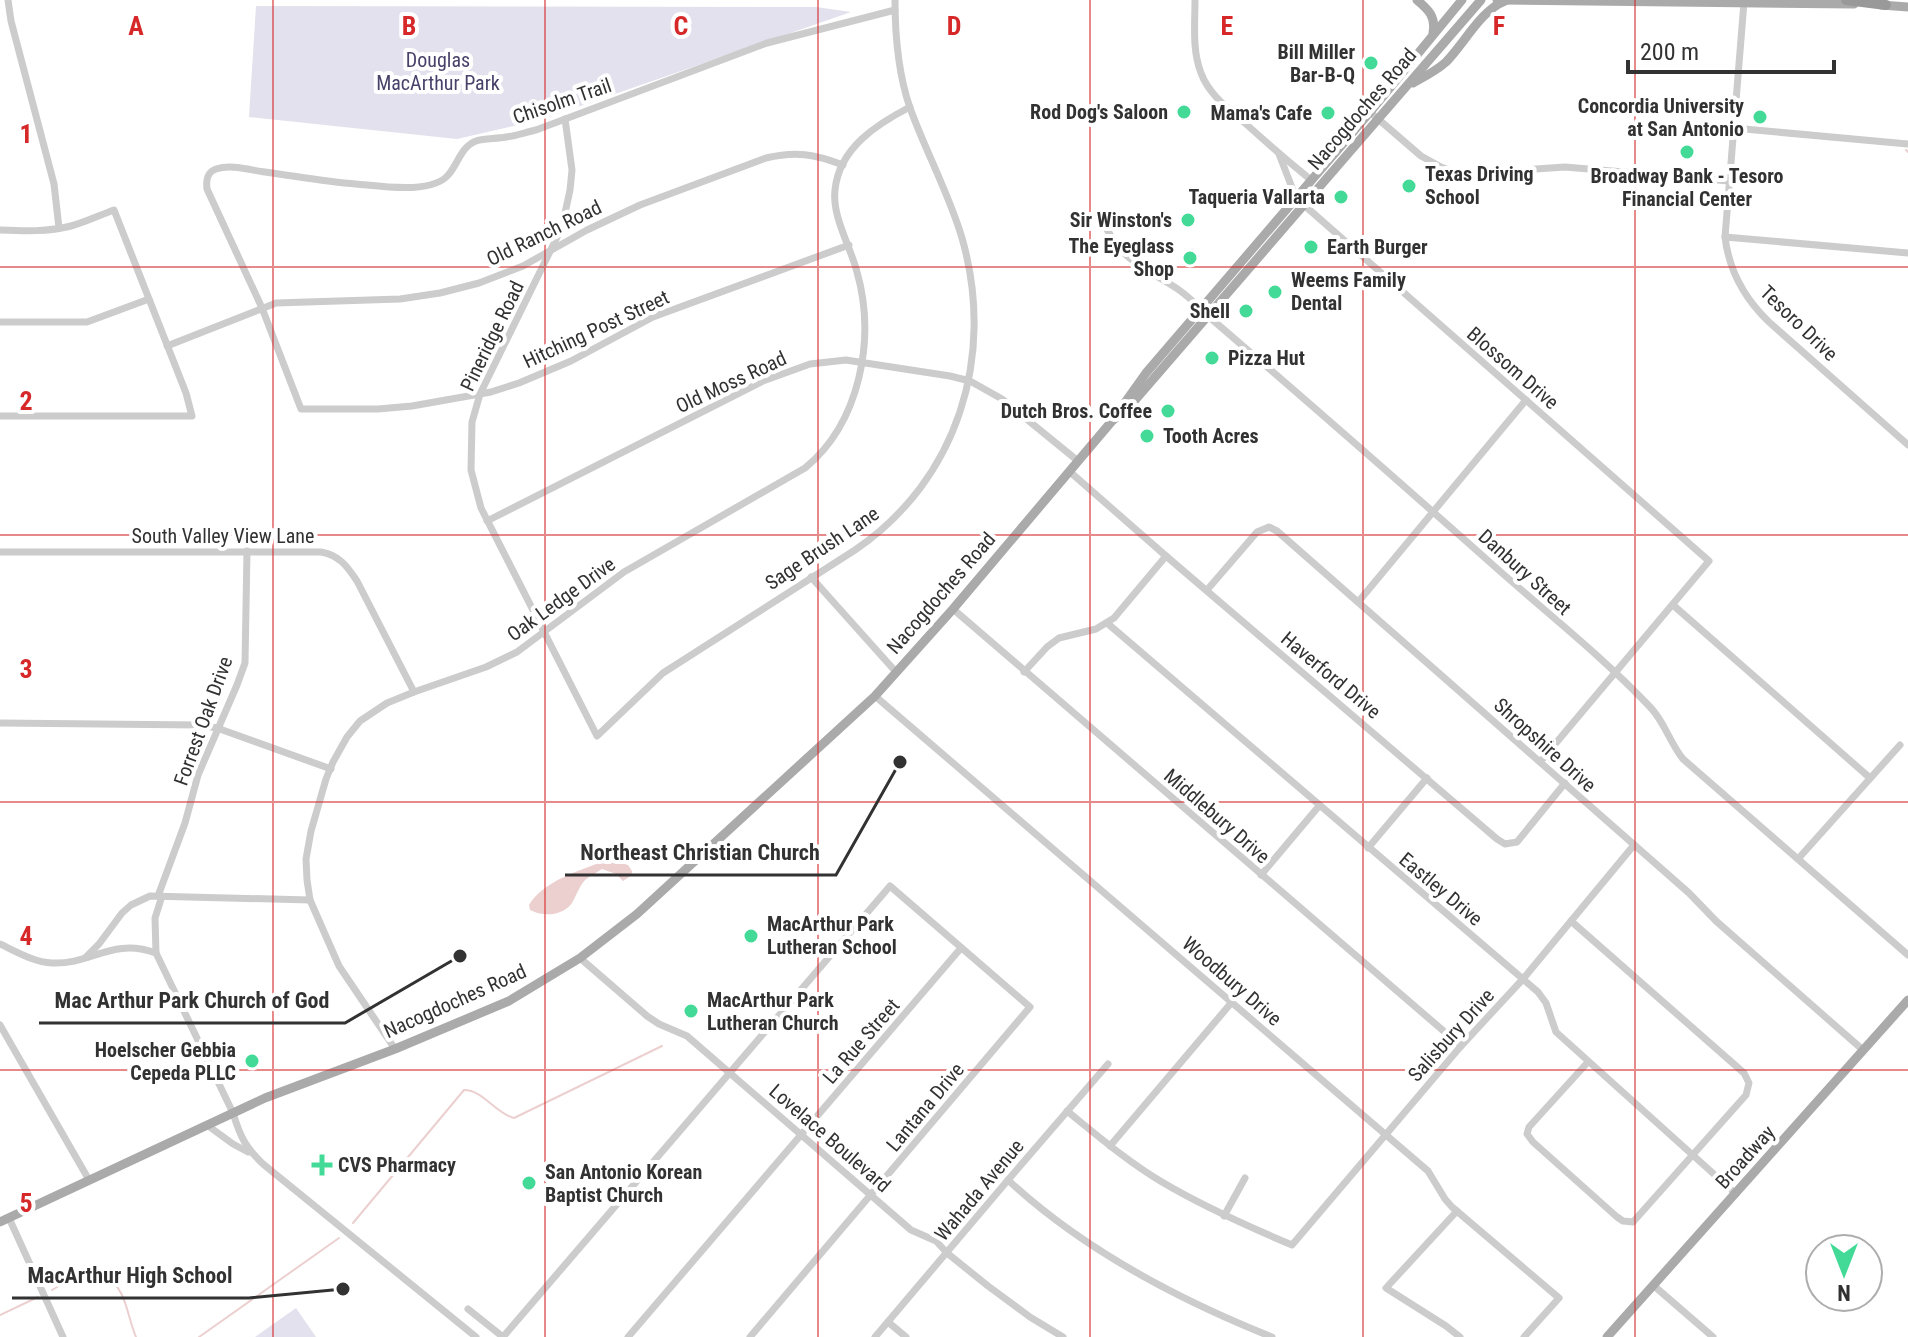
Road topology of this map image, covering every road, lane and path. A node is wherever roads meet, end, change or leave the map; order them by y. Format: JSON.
{"nodes":[{"id":1,"x":8,"y":0,"type":"edge"},
{"id":2,"x":895,"y":0,"type":"edge"},
{"id":3,"x":1195,"y":0,"type":"edge"},
{"id":4,"x":1417,"y":0,"type":"edge"},
{"id":5,"x":1462,"y":0,"type":"edge"},
{"id":6,"x":1481,"y":0,"type":"edge"},
{"id":7,"x":1497,"y":0,"type":"edge"},
{"id":8,"x":1533,"y":0,"type":"edge"},
{"id":9,"x":1846,"y":0,"type":"edge"},
{"id":10,"x":1508,"y":1,"type":"edge"},
{"id":11,"x":1744,"y":2,"type":"junction"},
{"id":12,"x":1886,"y":5,"type":"junction"},
{"id":13,"x":1908,"y":7,"type":"edge"},
{"id":14,"x":895,"y":10,"type":"junction"},
{"id":15,"x":1433,"y":36,"type":"junction"},
{"id":16,"x":1406,"y":87,"type":"junction"},
{"id":17,"x":910,"y":107,"type":"junction"},
{"id":18,"x":1370,"y":112,"type":"junction"},
{"id":19,"x":565,"y":119,"type":"junction"},
{"id":20,"x":1378,"y":119,"type":"junction"},
{"id":21,"x":1733,"y":128,"type":"junction"},
{"id":22,"x":1908,"y":144,"type":"edge"},
{"id":23,"x":1279,"y":154,"type":"junction"},
{"id":24,"x":843,"y":165,"type":"junction"},
{"id":25,"x":1311,"y":180,"type":"junction"},
{"id":26,"x":1729,"y":181,"type":"junction"},
{"id":27,"x":1300,"y":201,"type":"junction"},
{"id":28,"x":59,"y":228,"type":"junction"},
{"id":29,"x":1106,"y":228,"type":"dead end"},
{"id":30,"x":0,"y":230,"type":"edge"},
{"id":31,"x":1725,"y":237,"type":"junction"},
{"id":32,"x":849,"y":245,"type":"junction"},
{"id":33,"x":551,"y":251,"type":"junction"},
{"id":34,"x":1908,"y":253,"type":"edge"},
{"id":35,"x":149,"y":299,"type":"junction"},
{"id":36,"x":262,"y":308,"type":"junction"},
{"id":37,"x":1200,"y":309,"type":"junction"},
{"id":38,"x":1208,"y":316,"type":"junction"},
{"id":39,"x":0,"y":322,"type":"edge"},
{"id":40,"x":167,"y":346,"type":"junction"},
{"id":41,"x":861,"y":363,"type":"junction"},
{"id":42,"x":970,"y":381,"type":"junction"},
{"id":43,"x":480,"y":394,"type":"junction"},
{"id":44,"x":1526,"y":400,"type":"junction"},
{"id":45,"x":0,"y":416,"type":"edge"},
{"id":46,"x":1112,"y":421,"type":"junction"},
{"id":47,"x":1908,"y":445,"type":"edge"},
{"id":48,"x":1078,"y":461,"type":"junction"},
{"id":49,"x":1069,"y":471,"type":"junction"},
{"id":50,"x":1433,"y":511,"type":"junction"},
{"id":51,"x":487,"y":521,"type":"junction"},
{"id":52,"x":247,"y":551,"type":"junction"},
{"id":53,"x":0,"y":552,"type":"edge"},
{"id":54,"x":1166,"y":556,"type":"junction"},
{"id":55,"x":811,"y":577,"type":"junction"},
{"id":56,"x":1207,"y":590,"type":"junction"},
{"id":57,"x":1359,"y":601,"type":"junction"},
{"id":58,"x":1673,"y":605,"type":"junction"},
{"id":59,"x":953,"y":609,"type":"junction"},
{"id":60,"x":1107,"y":623,"type":"junction"},
{"id":61,"x":545,"y":632,"type":"junction"},
{"id":62,"x":896,"y":672,"type":"junction"},
{"id":63,"x":1024,"y":672,"type":"junction"},
{"id":64,"x":1615,"y":673,"type":"junction"},
{"id":65,"x":414,"y":692,"type":"junction"},
{"id":66,"x":875,"y":696,"type":"junction"},
{"id":67,"x":0,"y":723,"type":"edge"},
{"id":68,"x":217,"y":728,"type":"junction"},
{"id":69,"x":597,"y":736,"type":"joint"},
{"id":70,"x":1900,"y":745,"type":"dead end"},
{"id":71,"x":1540,"y":762,"type":"junction"},
{"id":72,"x":331,"y":769,"type":"junction"},
{"id":73,"x":1427,"y":778,"type":"junction"},
{"id":74,"x":1870,"y":778,"type":"junction"},
{"id":75,"x":1565,"y":783,"type":"junction"},
{"id":76,"x":1319,"y":806,"type":"junction"},
{"id":77,"x":1634,"y":845,"type":"junction"},
{"id":78,"x":1368,"y":848,"type":"junction"},
{"id":79,"x":1798,"y":859,"type":"junction"},
{"id":80,"x":1261,"y":875,"type":"junction"},
{"id":81,"x":157,"y":896,"type":"junction"},
{"id":82,"x":310,"y":900,"type":"junction"},
{"id":83,"x":1571,"y":921,"type":"junction"},
{"id":84,"x":0,"y":944,"type":"edge"},
{"id":85,"x":961,"y":948,"type":"junction"},
{"id":86,"x":156,"y":953,"type":"junction"},
{"id":87,"x":1908,"y":955,"type":"edge"},
{"id":88,"x":86,"y":957,"type":"junction"},
{"id":89,"x":580,"y":958,"type":"junction"},
{"id":90,"x":1523,"y":979,"type":"junction"},
{"id":91,"x":1908,"y":1000,"type":"edge"},
{"id":92,"x":1232,"y":1002,"type":"junction"},
{"id":93,"x":0,"y":1025,"type":"edge"},
{"id":94,"x":1461,"y":1046,"type":"junction"},
{"id":95,"x":395,"y":1049,"type":"junction"},
{"id":96,"x":1863,"y":1050,"type":"junction"},
{"id":97,"x":1588,"y":1062,"type":"junction"},
{"id":98,"x":1108,"y":1064,"type":"dead end"},
{"id":99,"x":730,"y":1074,"type":"junction"},
{"id":100,"x":1067,"y":1111,"type":"junction"},
{"id":101,"x":233,"y":1113,"type":"junction"},
{"id":102,"x":207,"y":1125,"type":"junction"},
{"id":103,"x":802,"y":1134,"type":"junction"},
{"id":104,"x":1386,"y":1134,"type":"junction"},
{"id":105,"x":1110,"y":1146,"type":"junction"},
{"id":106,"x":252,"y":1154,"type":"junction"},
{"id":107,"x":1692,"y":1155,"type":"junction"},
{"id":108,"x":1245,"y":1178,"type":"dead end"},
{"id":109,"x":89,"y":1180,"type":"junction"},
{"id":110,"x":1008,"y":1180,"type":"junction"},
{"id":111,"x":871,"y":1194,"type":"junction"},
{"id":112,"x":1736,"y":1194,"type":"junction"},
{"id":113,"x":1457,"y":1211,"type":"junction"},
{"id":114,"x":1224,"y":1216,"type":"junction"},
{"id":115,"x":4,"y":1220,"type":"edge"},
{"id":116,"x":947,"y":1253,"type":"junction"},
{"id":117,"x":1653,"y":1285,"type":"junction"},
{"id":118,"x":468,"y":1309,"type":"dead end"},
{"id":119,"x":888,"y":1322,"type":"junction"},
{"id":120,"x":63,"y":1337,"type":"edge"},
{"id":121,"x":476,"y":1337,"type":"edge"},
{"id":122,"x":503,"y":1337,"type":"edge"},
{"id":123,"x":628,"y":1337,"type":"edge"},
{"id":124,"x":750,"y":1337,"type":"edge"},
{"id":125,"x":875,"y":1337,"type":"edge"},
{"id":126,"x":906,"y":1337,"type":"edge"},
{"id":127,"x":1063,"y":1337,"type":"edge"},
{"id":128,"x":1272,"y":1337,"type":"edge"},
{"id":129,"x":1460,"y":1337,"type":"edge"},
{"id":130,"x":1524,"y":1337,"type":"edge"},
{"id":131,"x":1607,"y":1337,"type":"edge"},
{"id":132,"x":1713,"y":1337,"type":"edge"}],
"edges":[{"from":1,"to":28,"type":"street"},
{"from":2,"to":14,"type":"street","name":"Sage Brush Lane"},
{"from":3,"to":23,"type":"street"},
{"from":4,"to":15,"type":"main road"},
{"from":5,"to":15,"type":"main road","name":"Nacogdoches Road"},
{"from":6,"to":16,"type":"main road","name":"Nacogdoches Road"},
{"from":7,"to":10,"type":"main road"},
{"from":8,"to":10,"type":"main road"},
{"from":8,"to":11,"type":"main road"},
{"from":9,"to":12,"type":"highway"},
{"from":10,"to":16,"type":"main road"},
{"from":11,"to":12,"type":"main road"},
{"from":11,"to":21,"type":"street","name":"Tesoro Drive"},
{"from":12,"to":13,"type":"main road"},
{"from":14,"to":17,"type":"street","name":"Sage Brush Lane"},
{"from":14,"to":19,"type":"street","name":"Chisolm Trail"},
{"from":15,"to":18,"type":"main road","name":"Nacogdoches Road"},
{"from":16,"to":20,"type":"main road","name":"Nacogdoches Road"},
{"from":17,"to":24,"type":"street"},
{"from":17,"to":42,"type":"street","name":"Sage Brush Lane"},
{"from":18,"to":20,"type":"street"},
{"from":18,"to":25,"type":"main road","name":"Nacogdoches Road"},
{"from":19,"to":33,"type":"street","name":"Pineridge Road"},
{"from":19,"to":36,"type":"street","name":"Chisolm Trail"},
{"from":20,"to":26,"type":"street"},
{"from":20,"to":27,"type":"main road","name":"Nacogdoches Road"},
{"from":21,"to":22,"type":"street"},
{"from":21,"to":26,"type":"street","name":"Tesoro Drive"},
{"from":23,"to":25,"type":"street"},
{"from":23,"to":27,"type":"street"},
{"from":24,"to":32,"type":"street","name":"Oak Ledge Drive"},
{"from":24,"to":33,"type":"street","name":"Old Ranch Road"},
{"from":25,"to":27,"type":"main road","name":"Nacogdoches Road"},
{"from":26,"to":31,"type":"street","name":"Tesoro Drive"},
{"from":27,"to":37,"type":"main road","name":"Nacogdoches Road"},
{"from":27,"to":38,"type":"main road","name":"Nacogdoches Road"},
{"from":27,"to":44,"type":"street","name":"Blossom Drive"},
{"from":28,"to":30,"type":"street"},
{"from":28,"to":35,"type":"street"},
{"from":29,"to":37,"type":"street","name":"Danbury Street"},
{"from":31,"to":34,"type":"street"},
{"from":31,"to":47,"type":"street","name":"Tesoro Drive"},
{"from":32,"to":41,"type":"street","name":"Oak Ledge Drive"},
{"from":32,"to":43,"type":"street","name":"Hitching Post Street"},
{"from":33,"to":36,"type":"street","name":"Old Ranch Road"},
{"from":33,"to":43,"type":"street","name":"Pineridge Road"},
{"from":35,"to":39,"type":"street"},
{"from":35,"to":40,"type":"street"},
{"from":36,"to":40,"type":"street","name":"Old Ranch Road"},
{"from":36,"to":43,"type":"street","name":"Hitching Post Street"},
{"from":37,"to":38,"type":"street","name":"Danbury Street"},
{"from":37,"to":46,"type":"main road","name":"Nacogdoches Road"},
{"from":38,"to":46,"type":"main road","name":"Nacogdoches Road"},
{"from":38,"to":50,"type":"street","name":"Danbury Street"},
{"from":40,"to":45,"type":"street"},
{"from":41,"to":42,"type":"street","name":"Old Moss Road"},
{"from":41,"to":51,"type":"street","name":"Old Moss Road"},
{"from":41,"to":61,"type":"street","name":"Oak Ledge Drive"},
{"from":42,"to":48,"type":"street","name":"Old Moss Road"},
{"from":42,"to":55,"type":"street","name":"Sage Brush Lane"},
{"from":43,"to":51,"type":"street","name":"Pineridge Road"},
{"from":44,"to":50,"type":"street"},
{"from":44,"to":58,"type":"street","name":"Blossom Drive"},
{"from":46,"to":48,"type":"main road","name":"Nacogdoches Road"},
{"from":48,"to":49,"type":"main road","name":"Nacogdoches Road"},
{"from":49,"to":54,"type":"street","name":"Haverford Drive"},
{"from":49,"to":59,"type":"main road","name":"Nacogdoches Road"},
{"from":50,"to":57,"type":"street"},
{"from":50,"to":64,"type":"street","name":"Danbury Street"},
{"from":51,"to":61,"type":"street","name":"Pineridge Road"},
{"from":52,"to":53,"type":"street","name":"South Valley View Lane"},
{"from":52,"to":65,"type":"street","name":"South Valley View Lane"},
{"from":52,"to":68,"type":"street","name":"Forrest Oak Drive"},
{"from":54,"to":56,"type":"street","name":"Haverford Drive"},
{"from":54,"to":60,"type":"street"},
{"from":55,"to":62,"type":"street"},
{"from":55,"to":69,"type":"street","name":"Sage Brush Lane"},
{"from":56,"to":57,"type":"street","name":"Shropshire Drive"},
{"from":56,"to":73,"type":"street","name":"Haverford Drive"},
{"from":57,"to":71,"type":"street","name":"Shropshire Drive"},
{"from":58,"to":64,"type":"street"},
{"from":58,"to":74,"type":"street"},
{"from":59,"to":62,"type":"main road","name":"Nacogdoches Road"},
{"from":59,"to":63,"type":"street","name":"Middlebury Drive"},
{"from":60,"to":63,"type":"street"},
{"from":60,"to":76,"type":"street","name":"Eastley Drive"},
{"from":61,"to":65,"type":"street","name":"Oak Ledge Drive"},
{"from":61,"to":69,"type":"street","name":"Pineridge Road"},
{"from":62,"to":66,"type":"main road","name":"Nacogdoches Road"},
{"from":63,"to":80,"type":"street","name":"Middlebury Drive"},
{"from":64,"to":71,"type":"street"},
{"from":64,"to":79,"type":"street","name":"Danbury Street"},
{"from":65,"to":72,"type":"street","name":"Oak Ledge Drive"},
{"from":66,"to":89,"type":"main road","name":"Nacogdoches Road"},
{"from":66,"to":92,"type":"street","name":"Woodbury Drive"},
{"from":67,"to":68,"type":"street"},
{"from":68,"to":72,"type":"street"},
{"from":68,"to":81,"type":"street","name":"Forrest Oak Drive"},
{"from":70,"to":74,"type":"street"},
{"from":71,"to":75,"type":"street","name":"Shropshire Drive"},
{"from":72,"to":82,"type":"street","name":"Oak Ledge Drive"},
{"from":73,"to":75,"type":"street","name":"Haverford Drive"},
{"from":73,"to":78,"type":"street"},
{"from":74,"to":79,"type":"street"},
{"from":75,"to":77,"type":"street","name":"Shropshire Drive"},
{"from":76,"to":78,"type":"street","name":"Eastley Drive"},
{"from":76,"to":80,"type":"street"},
{"from":77,"to":83,"type":"street","name":"Salisbury Drive"},
{"from":77,"to":96,"type":"street","name":"Shropshire Drive"},
{"from":78,"to":90,"type":"street","name":"Eastley Drive"},
{"from":79,"to":87,"type":"street","name":"Danbury Street"},
{"from":80,"to":94,"type":"street","name":"Middlebury Drive"},
{"from":81,"to":82,"type":"street"},
{"from":81,"to":86,"type":"street","name":"Forrest Oak Drive"},
{"from":81,"to":88,"type":"street"},
{"from":82,"to":95,"type":"street","name":"Oak Ledge Drive"},
{"from":83,"to":90,"type":"street","name":"Salisbury Drive"},
{"from":83,"to":107,"type":"street"},
{"from":84,"to":88,"type":"street"},
{"from":85,"to":99,"type":"street"},
{"from":85,"to":103,"type":"street","name":"La Rue Street"},
{"from":85,"to":111,"type":"street","name":"Lantana Drive"},
{"from":86,"to":88,"type":"street"},
{"from":86,"to":101,"type":"street"},
{"from":89,"to":95,"type":"main road","name":"Nacogdoches Road"},
{"from":89,"to":99,"type":"street","name":"Lovelace Boulevard"},
{"from":90,"to":94,"type":"street","name":"Salisbury Drive"},
{"from":90,"to":97,"type":"street","name":"Eastley Drive"},
{"from":91,"to":96,"type":"main road","name":"Broadway"},
{"from":92,"to":104,"type":"street","name":"Woodbury Drive"},
{"from":92,"to":105,"type":"street"},
{"from":93,"to":109,"type":"street"},
{"from":94,"to":104,"type":"street","name":"Salisbury Drive"},
{"from":95,"to":101,"type":"main road","name":"Nacogdoches Road"},
{"from":96,"to":112,"type":"main road","name":"Broadway"},
{"from":97,"to":107,"type":"street","name":"Eastley Drive"},
{"from":97,"to":107,"type":"street"},
{"from":98,"to":100,"type":"street","name":"Wahada Avenue"},
{"from":99,"to":103,"type":"street","name":"Lovelace Boulevard"},
{"from":99,"to":122,"type":"street"},
{"from":100,"to":105,"type":"street"},
{"from":100,"to":110,"type":"street","name":"Wahada Avenue"},
{"from":101,"to":102,"type":"main road","name":"Nacogdoches Road"},
{"from":101,"to":106,"type":"street"},
{"from":102,"to":106,"type":"street"},
{"from":102,"to":109,"type":"main road","name":"Nacogdoches Road"},
{"from":103,"to":111,"type":"street","name":"Lovelace Boulevard"},
{"from":103,"to":123,"type":"street","name":"La Rue Street"},
{"from":104,"to":113,"type":"street","name":"Woodbury Drive"},
{"from":104,"to":114,"type":"street","name":"Salisbury Drive"},
{"from":105,"to":114,"type":"street"},
{"from":106,"to":121,"type":"street"},
{"from":107,"to":112,"type":"street","name":"Eastley Drive"},
{"from":108,"to":114,"type":"street"},
{"from":109,"to":115,"type":"main road","name":"Nacogdoches Road"},
{"from":110,"to":116,"type":"street","name":"Wahada Avenue"},
{"from":110,"to":128,"type":"street"},
{"from":111,"to":116,"type":"street","name":"Lovelace Boulevard"},
{"from":111,"to":124,"type":"street","name":"Lantana Drive"},
{"from":112,"to":117,"type":"main road","name":"Broadway"},
{"from":113,"to":129,"type":"street"},
{"from":113,"to":130,"type":"street","name":"Woodbury Drive"},
{"from":115,"to":120,"type":"street"},
{"from":116,"to":119,"type":"street","name":"Wahada Avenue"},
{"from":116,"to":127,"type":"street","name":"Lovelace Boulevard"},
{"from":117,"to":131,"type":"main road","name":"Broadway"},
{"from":117,"to":132,"type":"street"},
{"from":118,"to":122,"type":"street"},
{"from":119,"to":125,"type":"street","name":"Wahada Avenue"},
{"from":119,"to":126,"type":"street"}]}
